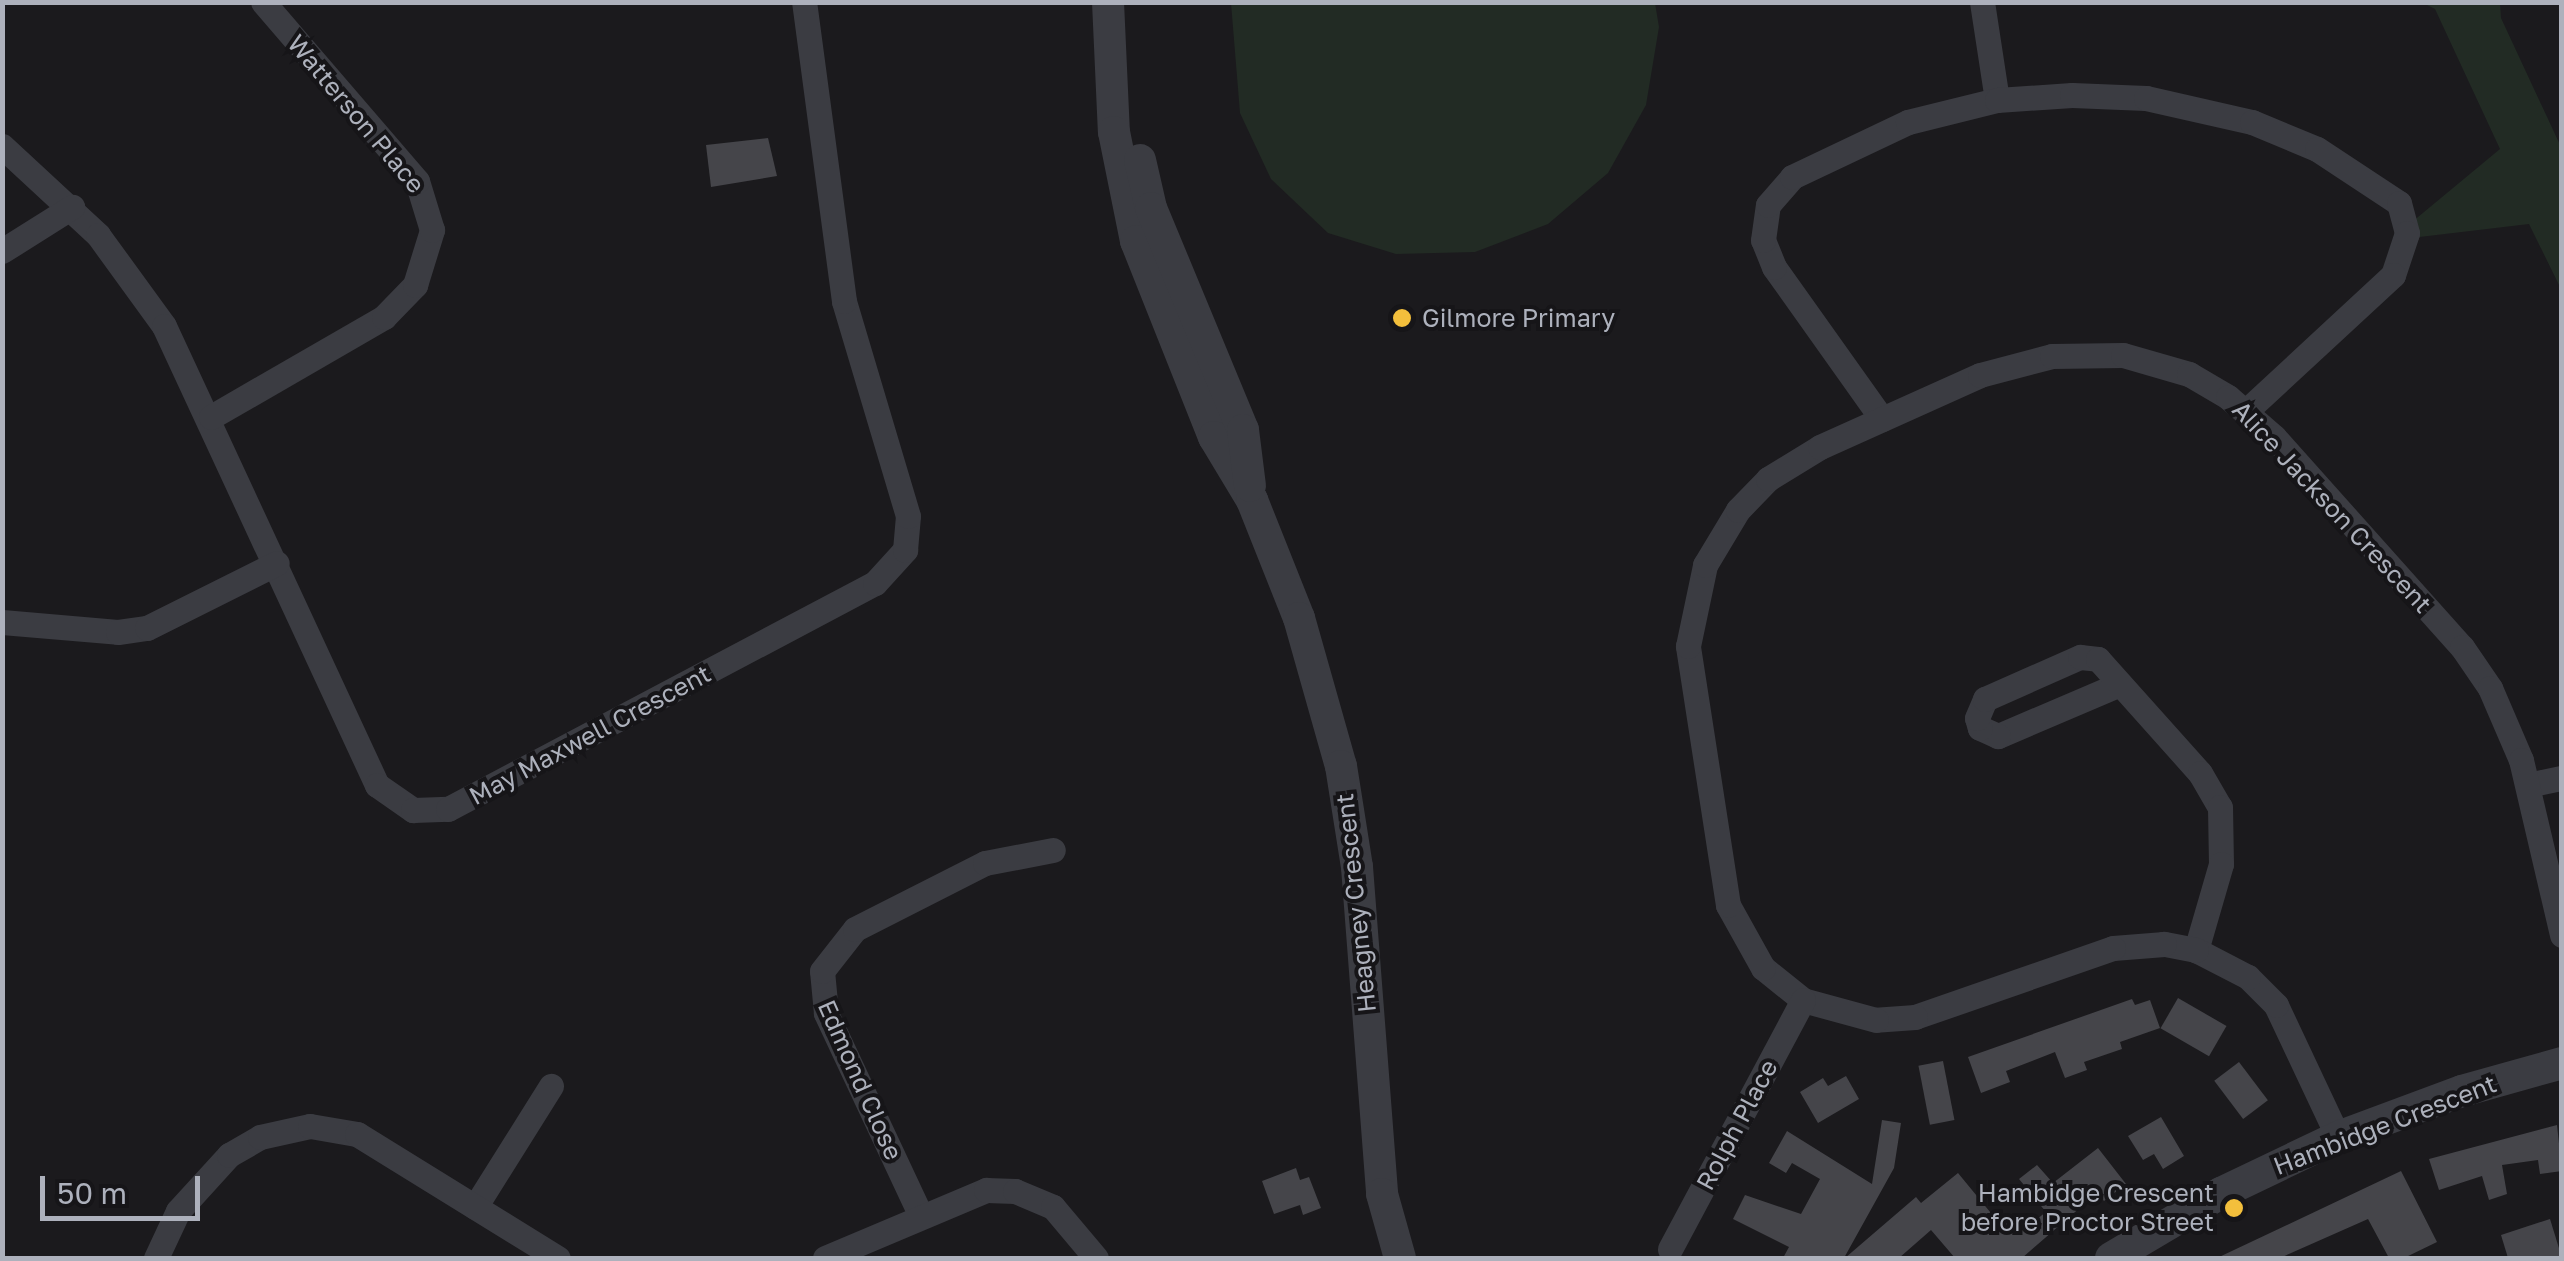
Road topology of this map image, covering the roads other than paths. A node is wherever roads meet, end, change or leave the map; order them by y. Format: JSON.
{"nodes":[{"id":1,"x":263,"y":2,"type":"edge"},
{"id":2,"x":804,"y":2,"type":"edge"},
{"id":3,"x":1108,"y":2,"type":"edge"},
{"id":4,"x":1127,"y":2,"type":"edge"},
{"id":5,"x":1982,"y":2,"type":"edge"},
{"id":6,"x":1119,"y":94,"type":"junction"},
{"id":7,"x":1998,"y":100,"type":"junction"},
{"id":8,"x":2,"y":146,"type":"edge"},
{"id":9,"x":72,"y":208,"type":"junction"},
{"id":10,"x":2,"y":250,"type":"edge"},
{"id":11,"x":2246,"y":411,"type":"junction"},
{"id":12,"x":211,"y":417,"type":"junction"},
{"id":13,"x":1882,"y":419,"type":"junction"},
{"id":14,"x":277,"y":563,"type":"junction"},
{"id":15,"x":2,"y":622,"type":"edge"},
{"id":16,"x":2120,"y":684,"type":"junction"},
{"id":17,"x":2562,"y":778,"type":"edge"},
{"id":18,"x":2528,"y":785,"type":"junction"},
{"id":19,"x":1053,"y":850,"type":"dead end"},
{"id":20,"x":2562,"y":935,"type":"edge"},
{"id":21,"x":2196,"y":950,"type":"junction"},
{"id":22,"x":1804,"y":1000,"type":"junction"},
{"id":23,"x":2562,"y":1064,"type":"edge"},
{"id":24,"x":550,"y":1086,"type":"dead end"},
{"id":25,"x":2338,"y":1137,"type":"junction"},
{"id":26,"x":475,"y":1207,"type":"junction"},
{"id":27,"x":920,"y":1214,"type":"junction"},
{"id":28,"x":1670,"y":1250,"type":"dead end"},
{"id":29,"x":156,"y":1258,"type":"edge"},
{"id":30,"x":558,"y":1258,"type":"edge"},
{"id":31,"x":825,"y":1258,"type":"edge"},
{"id":32,"x":1096,"y":1258,"type":"edge"},
{"id":33,"x":1400,"y":1258,"type":"edge"},
{"id":34,"x":2110,"y":1258,"type":"edge"}],
"edges":[{"from":1,"to":12,"type":"street","name":"Watterson Place"},
{"from":2,"to":14,"type":"street","name":"May Maxwell Crescent"},
{"from":3,"to":6,"type":"street","name":"Heagney Crescent"},
{"from":4,"to":6,"type":"street","name":"Heagney Crescent"},
{"from":5,"to":7,"type":"street"},
{"from":6,"to":33,"type":"street","name":"Heagney Crescent"},
{"from":7,"to":11,"type":"street"},
{"from":7,"to":13,"type":"street"},
{"from":8,"to":9,"type":"street","name":"May Maxwell Crescent"},
{"from":9,"to":10,"type":"street"},
{"from":9,"to":12,"type":"street","name":"May Maxwell Crescent"},
{"from":11,"to":13,"type":"street","name":"Alice Jackson Crescent"},
{"from":11,"to":18,"type":"street","name":"Alice Jackson Crescent"},
{"from":12,"to":14,"type":"street","name":"May Maxwell Crescent"},
{"from":13,"to":22,"type":"street","name":"Alice Jackson Crescent"},
{"from":14,"to":15,"type":"street"},
{"from":16,"to":16,"type":"street"},
{"from":16,"to":21,"type":"street"},
{"from":17,"to":18,"type":"street"},
{"from":18,"to":20,"type":"street","name":"Alice Jackson Crescent"},
{"from":19,"to":27,"type":"street","name":"Edmond Close"},
{"from":21,"to":22,"type":"street","name":"Alice Jackson Crescent"},
{"from":21,"to":25,"type":"street","name":"Alice Jackson Crescent"},
{"from":22,"to":28,"type":"street","name":"Rolph Place"},
{"from":23,"to":25,"type":"street","name":"Hambidge Crescent"},
{"from":24,"to":26,"type":"street"},
{"from":25,"to":34,"type":"street","name":"Hambidge Crescent"},
{"from":26,"to":29,"type":"street"},
{"from":26,"to":30,"type":"street"},
{"from":27,"to":31,"type":"street"},
{"from":27,"to":32,"type":"street"}]}
